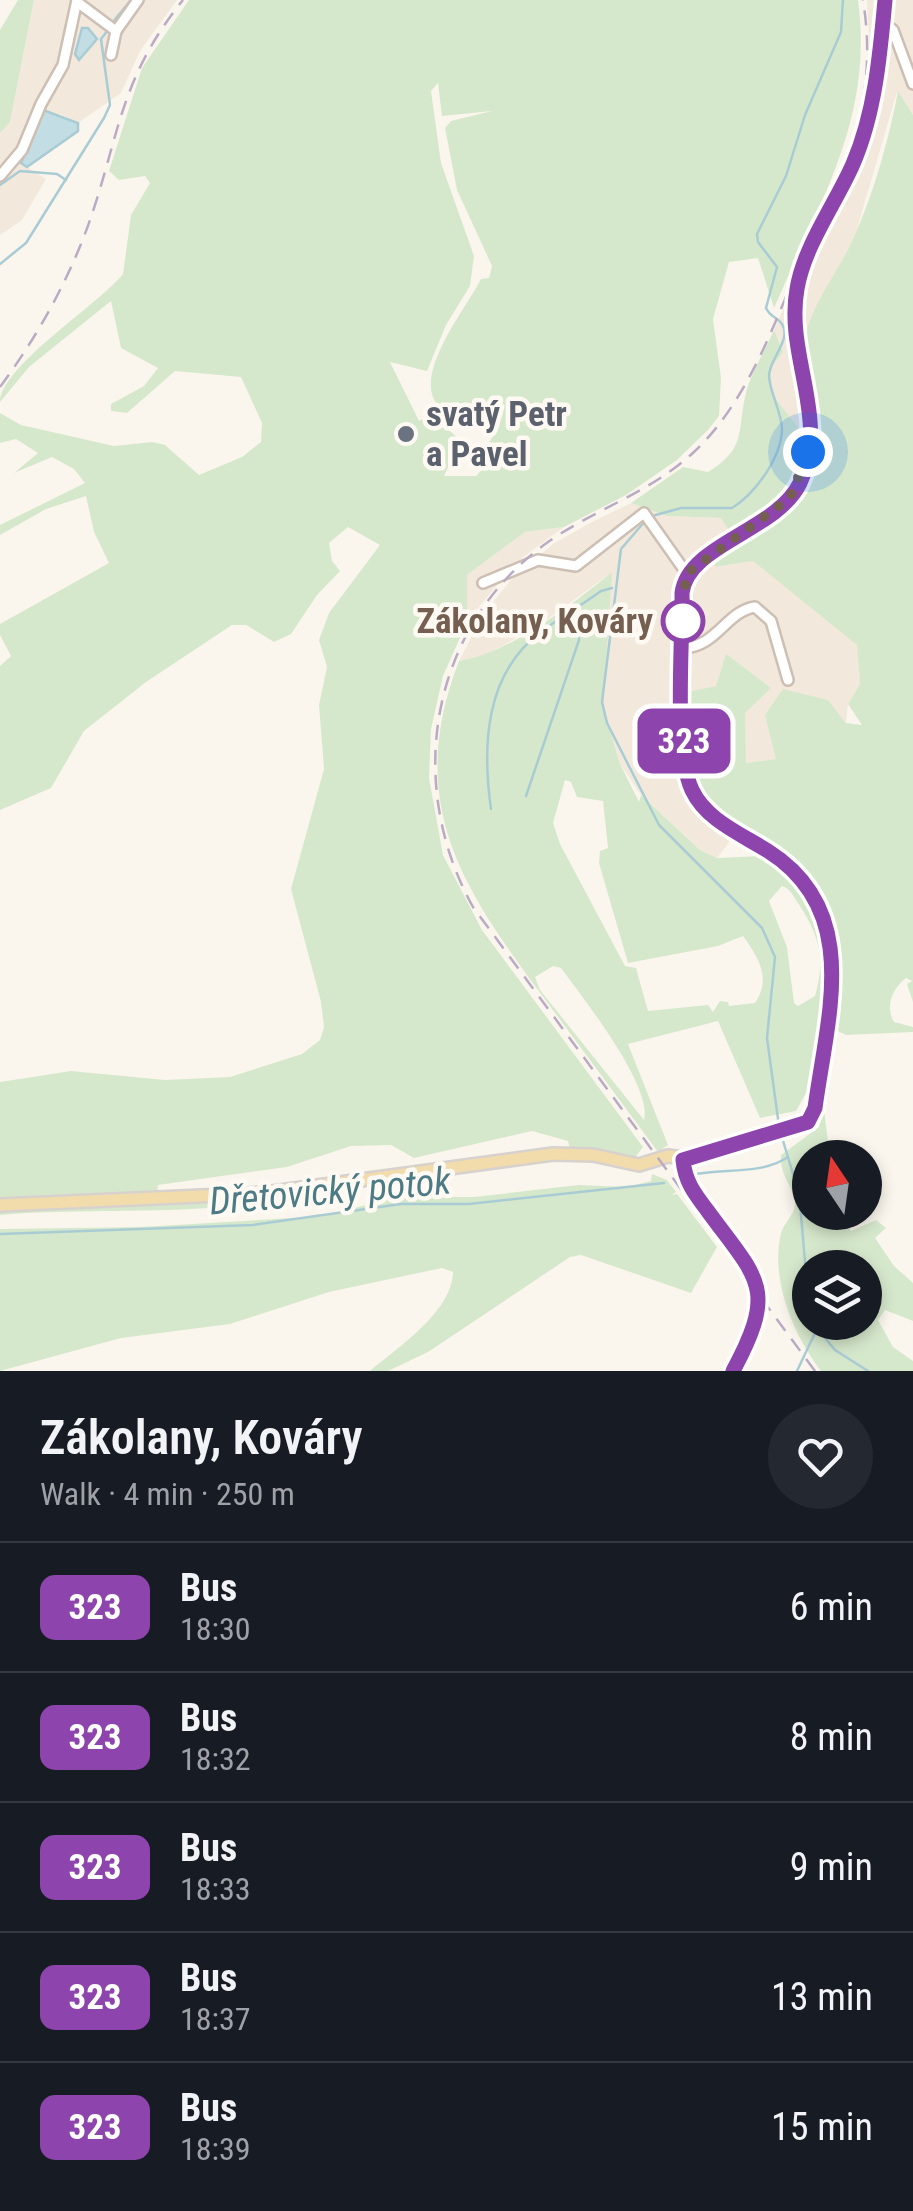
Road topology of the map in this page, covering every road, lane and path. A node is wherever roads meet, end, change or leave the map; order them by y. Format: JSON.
{"nodes":[{"id":1,"x":138,"y":0,"type":"edge"},
{"id":2,"x":885,"y":0,"type":"edge"},
{"id":3,"x":77,"y":1,"type":"edge"},
{"id":4,"x":883,"y":23,"type":"junction"},
{"id":5,"x":112,"y":28,"type":"junction"},
{"id":6,"x":111,"y":56,"type":"dead end"},
{"id":7,"x":913,"y":84,"type":"edge"},
{"id":8,"x":0,"y":176,"type":"edge"},
{"id":9,"x":686,"y":574,"type":"junction"},
{"id":10,"x":483,"y":583,"type":"dead end"},
{"id":11,"x":684,"y":648,"type":"junction"},
{"id":12,"x":788,"y":680,"type":"dead end"},
{"id":13,"x":683,"y":1160,"type":"junction"},
{"id":14,"x":0,"y":1205,"type":"edge"},
{"id":15,"x":734,"y":1371,"type":"edge"}],
"edges":[{"from":1,"to":5,"type":"street"},
{"from":2,"to":4,"type":"main road"},
{"from":3,"to":5,"type":"street"},
{"from":3,"to":8,"type":"street"},
{"from":4,"to":7,"type":"street"},
{"from":4,"to":9,"type":"main road"},
{"from":5,"to":6,"type":"street"},
{"from":9,"to":10,"type":"street"},
{"from":9,"to":11,"type":"main road"},
{"from":11,"to":12,"type":"street"},
{"from":11,"to":13,"type":"main road"},
{"from":13,"to":14,"type":"main road"},
{"from":13,"to":15,"type":"street"}]}
